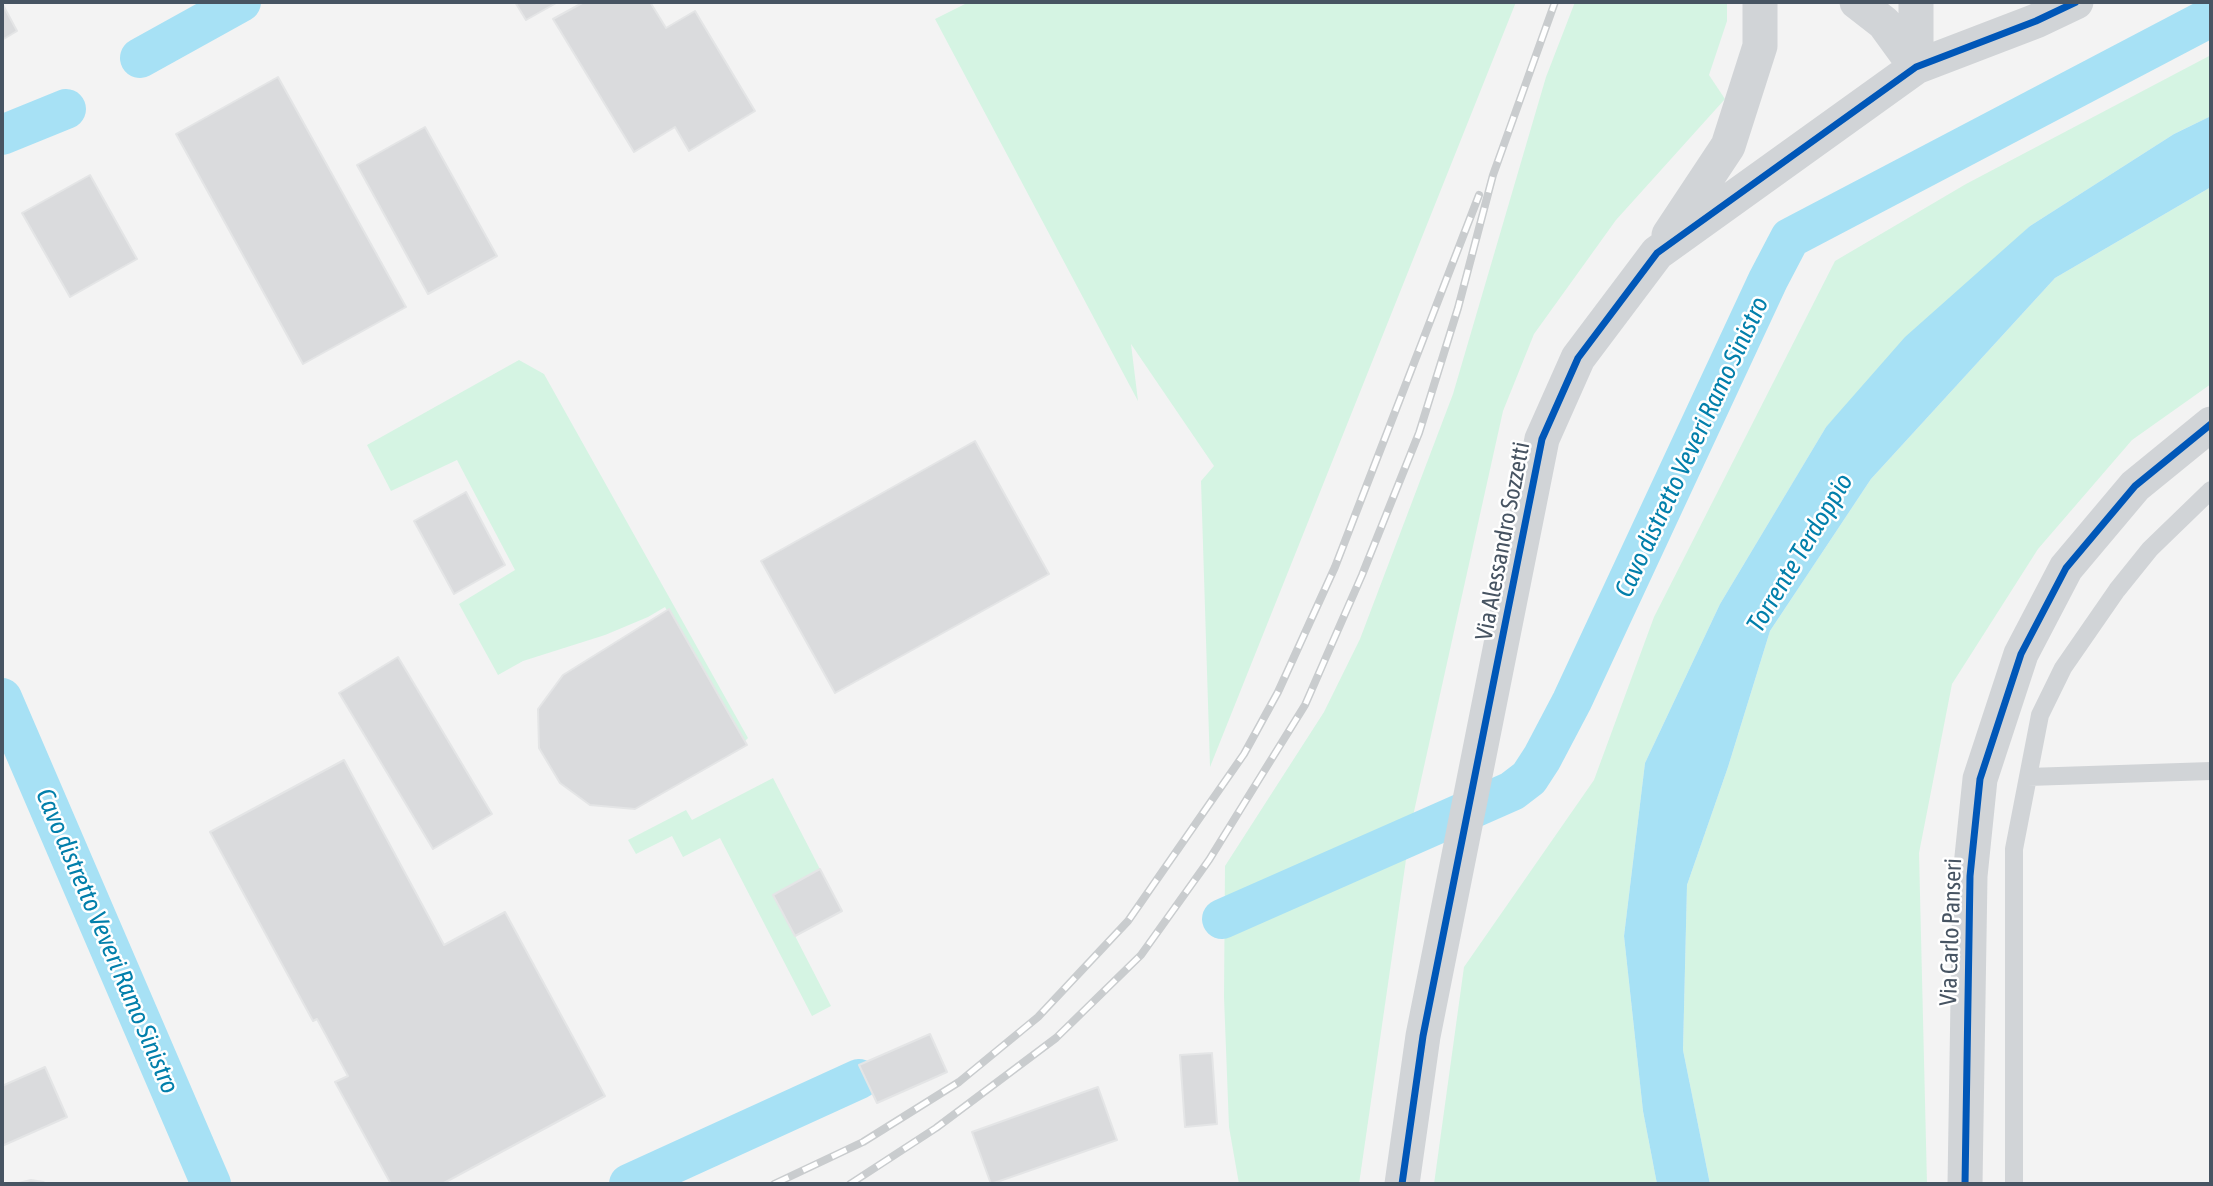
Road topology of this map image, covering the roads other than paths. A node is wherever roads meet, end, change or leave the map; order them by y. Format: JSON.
{"nodes":[{"id":1,"x":1760,"y":2,"type":"edge"},
{"id":2,"x":1857,"y":2,"type":"edge"},
{"id":3,"x":1916,"y":2,"type":"edge"},
{"id":4,"x":2076,"y":2,"type":"edge"},
{"id":5,"x":1916,"y":67,"type":"junction"},
{"id":6,"x":1657,"y":253,"type":"junction"},
{"id":7,"x":2211,"y":424,"type":"edge"},
{"id":8,"x":2211,"y":490,"type":"edge"},
{"id":9,"x":2211,"y":771,"type":"edge"},
{"id":10,"x":2028,"y":777,"type":"junction"},
{"id":11,"x":1402,"y":1184,"type":"edge"},
{"id":12,"x":1965,"y":1184,"type":"edge"},
{"id":13,"x":2014,"y":1184,"type":"edge"}],
"edges":[{"from":1,"to":6,"type":"street"},
{"from":2,"to":5,"type":"street"},
{"from":3,"to":5,"type":"street"},
{"from":4,"to":5,"type":"street","name":"Via Alessandro Sozzetti"},
{"from":5,"to":6,"type":"street","name":"Via Alessandro Sozzetti"},
{"from":6,"to":11,"type":"street","name":"Via Alessandro Sozzetti"},
{"from":7,"to":12,"type":"street","name":"Via Carlo Panseri"},
{"from":8,"to":10,"type":"lane"},
{"from":9,"to":10,"type":"lane"},
{"from":10,"to":13,"type":"lane"}]}
